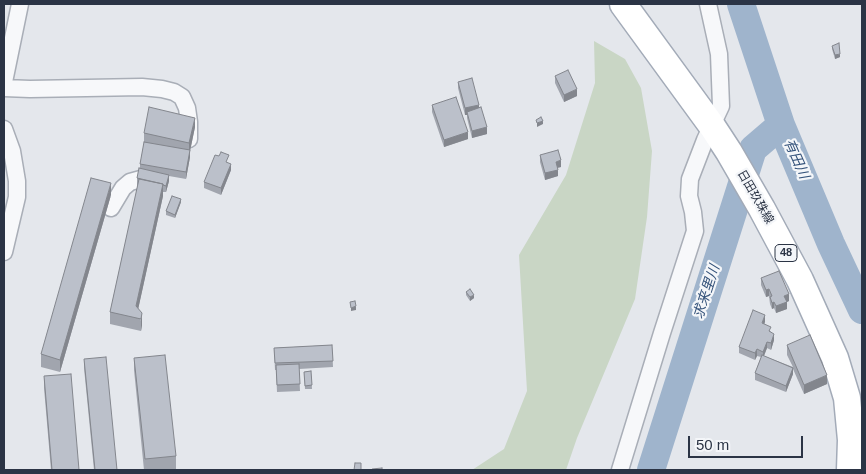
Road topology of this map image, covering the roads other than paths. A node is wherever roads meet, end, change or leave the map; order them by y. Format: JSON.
{"nodes":[{"id":1,"x":20,"y":4,"type":"edge"},
{"id":2,"x":623,"y":4,"type":"edge"},
{"id":3,"x":708,"y":4,"type":"edge"},
{"id":4,"x":4,"y":82,"type":"edge"},
{"id":5,"x":4,"y":88,"type":"edge"},
{"id":6,"x":712,"y":126,"type":"junction"},
{"id":7,"x":4,"y":129,"type":"edge"},
{"id":8,"x":185,"y":156,"type":"edge"},
{"id":9,"x":172,"y":170,"type":"edge"},
{"id":10,"x":111,"y":208,"type":"dead end"},
{"id":11,"x":4,"y":252,"type":"edge"},
{"id":12,"x":620,"y":470,"type":"edge"},
{"id":13,"x":850,"y":470,"type":"edge"}],
"edges":[{"from":1,"to":4,"type":"street"},
{"from":2,"to":6,"type":"main road","name":"日田玖珠線","number":"48"},
{"from":3,"to":6,"type":"street"},
{"from":5,"to":8,"type":"street"},
{"from":6,"to":12,"type":"street"},
{"from":6,"to":13,"type":"main road","name":"日田玖珠線","number":"48"},
{"from":7,"to":11,"type":"street"},
{"from":9,"to":10,"type":"street"}]}
